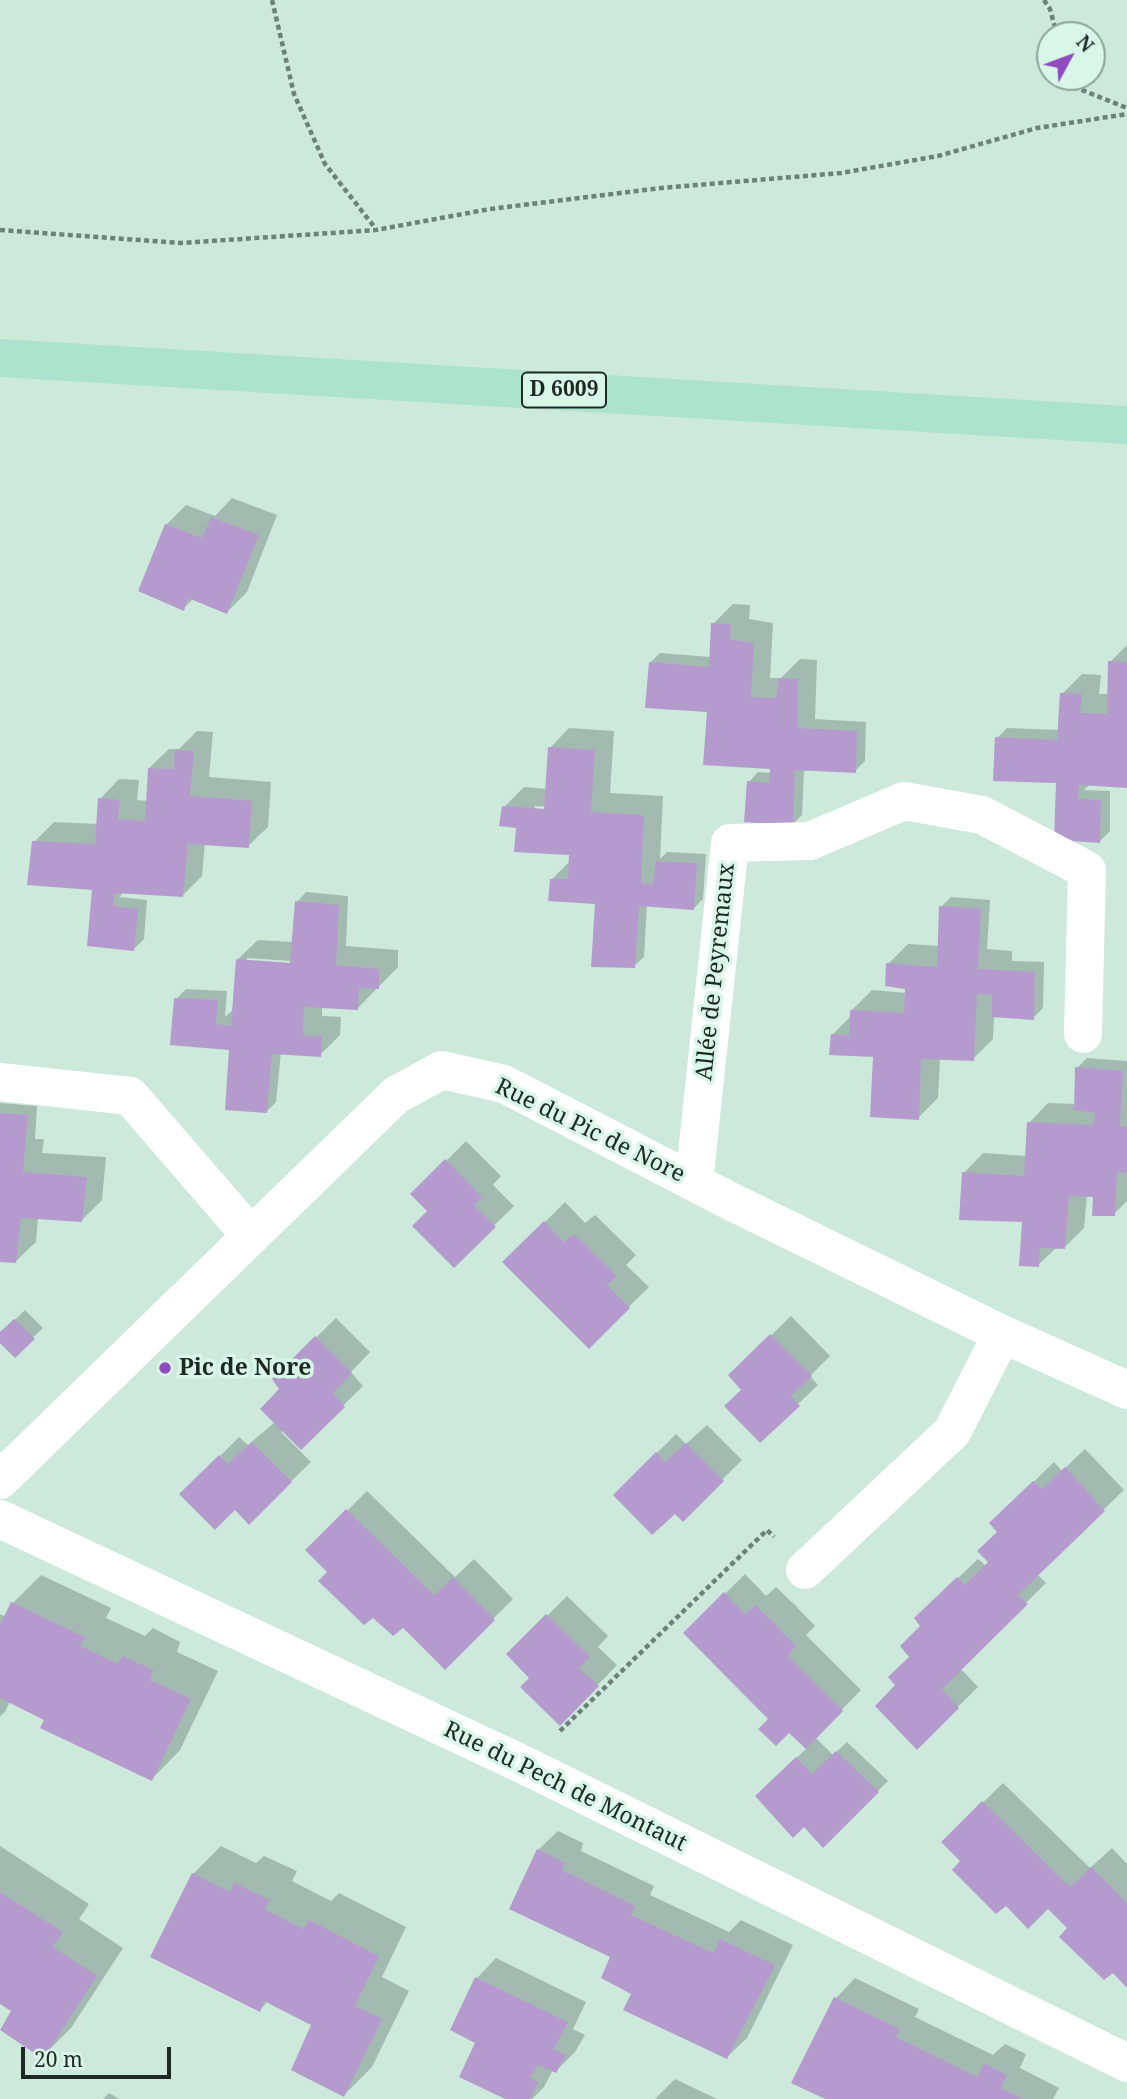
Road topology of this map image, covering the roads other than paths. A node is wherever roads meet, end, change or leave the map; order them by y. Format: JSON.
{"nodes":[{"id":1,"x":0,"y":358,"type":"edge"},
{"id":2,"x":1127,"y":425,"type":"edge"},
{"id":3,"x":1083,"y":1034,"type":"dead end"},
{"id":4,"x":0,"y":1082,"type":"edge"},
{"id":5,"x":694,"y":1182,"type":"junction"},
{"id":6,"x":251,"y":1236,"type":"junction"},
{"id":7,"x":1002,"y":1334,"type":"junction"},
{"id":8,"x":1127,"y":1390,"type":"edge"},
{"id":9,"x":0,"y":1480,"type":"edge"},
{"id":10,"x":0,"y":1519,"type":"edge"},
{"id":11,"x":805,"y":1570,"type":"road end"},
{"id":12,"x":1127,"y":2063,"type":"edge"}],
"edges":[{"from":1,"to":2,"type":"main road","number":"D 6009"},
{"from":3,"to":5,"type":"street","name":"Allée de Peyremaux"},
{"from":4,"to":6,"type":"street"},
{"from":5,"to":6,"type":"street","name":"Rue du Pic de Nore"},
{"from":5,"to":7,"type":"street","name":"Rue du Pic de Nore"},
{"from":6,"to":9,"type":"street","name":"Rue du Pic de Nore"},
{"from":7,"to":8,"type":"street","name":"Rue du Pic de Nore"},
{"from":7,"to":11,"type":"street"},
{"from":10,"to":12,"type":"street","name":"Rue du Pech de Montaut"}]}
